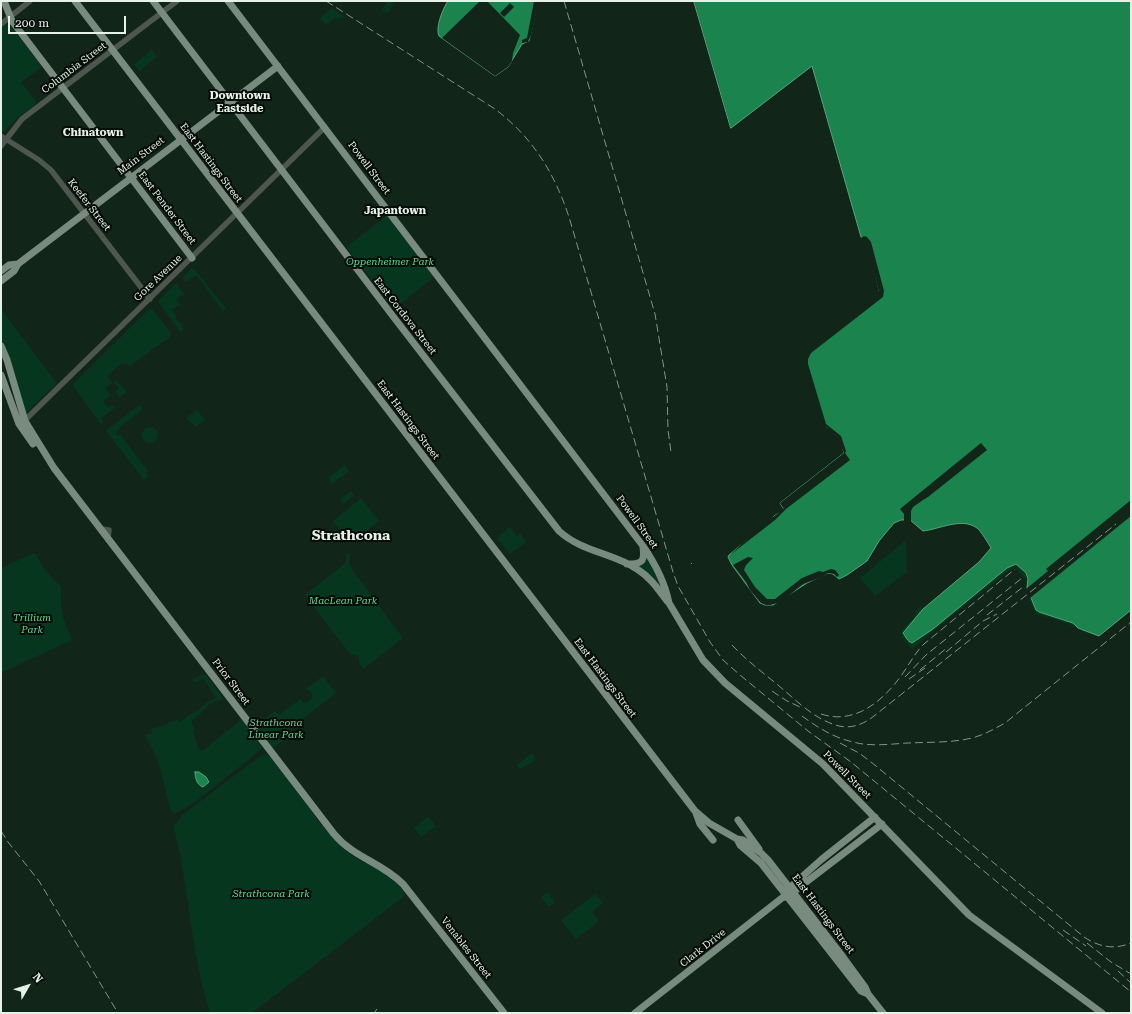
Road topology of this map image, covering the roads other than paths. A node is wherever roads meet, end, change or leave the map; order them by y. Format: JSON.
{"nodes":[{"id":1,"x":4,"y":1,"type":"edge"},
{"id":2,"x":30,"y":1,"type":"edge"},
{"id":3,"x":75,"y":1,"type":"edge"},
{"id":4,"x":153,"y":1,"type":"edge"},
{"id":5,"x":177,"y":1,"type":"edge"},
{"id":6,"x":228,"y":1,"type":"edge"},
{"id":7,"x":162,"y":13,"type":"junction"},
{"id":8,"x":10,"y":17,"type":"junction"},
{"id":9,"x":1,"y":24,"type":"edge"},
{"id":10,"x":113,"y":50,"type":"junction"},
{"id":11,"x":278,"y":66,"type":"junction"},
{"id":12,"x":63,"y":88,"type":"junction"},
{"id":13,"x":230,"y":102,"type":"junction"},
{"id":14,"x":325,"y":127,"type":"junction"},
{"id":15,"x":4,"y":138,"type":"edge"},
{"id":16,"x":180,"y":139,"type":"junction"},
{"id":17,"x":1,"y":146,"type":"edge"},
{"id":18,"x":282,"y":169,"type":"junction"},
{"id":19,"x":131,"y":177,"type":"junction"},
{"id":20,"x":84,"y":213,"type":"junction"},
{"id":21,"x":237,"y":213,"type":"junction"},
{"id":22,"x":192,"y":258,"type":"junction"},
{"id":23,"x":18,"y":264,"type":"junction"},
{"id":24,"x":1,"y":271,"type":"edge"},
{"id":25,"x":1,"y":281,"type":"edge"},
{"id":26,"x":150,"y":299,"type":"junction"},
{"id":27,"x":1,"y":346,"type":"edge"},
{"id":28,"x":1,"y":375,"type":"edge"},
{"id":29,"x":22,"y":422,"type":"junction"},
{"id":30,"x":643,"y":546,"type":"junction"},
{"id":31,"x":627,"y":564,"type":"junction"},
{"id":32,"x":670,"y":606,"type":"junction"},
{"id":33,"x":695,"y":811,"type":"junction"},
{"id":34,"x":875,"y":817,"type":"junction"},
{"id":35,"x":738,"y":820,"type":"dead end"},
{"id":36,"x":882,"y":824,"type":"junction"},
{"id":37,"x":737,"y":839,"type":"junction"},
{"id":38,"x":713,"y":840,"type":"dead end"},
{"id":39,"x":761,"y":852,"type":"junction"},
{"id":40,"x":787,"y":893,"type":"junction"},
{"id":41,"x":412,"y":895,"type":"joint"},
{"id":42,"x":504,"y":1013,"type":"edge"},
{"id":43,"x":635,"y":1013,"type":"edge"},
{"id":44,"x":882,"y":1013,"type":"edge"},
{"id":45,"x":1102,"y":1013,"type":"edge"}],
"edges":[{"from":1,"to":8,"type":"main road","name":"East Pender Street"},
{"from":2,"to":8,"type":"street"},
{"from":3,"to":10,"type":"main road","name":"East Hastings Street"},
{"from":4,"to":7,"type":"main road","name":"East Cordova Street"},
{"from":5,"to":7,"type":"street","name":"Columbia Street"},
{"from":6,"to":11,"type":"main road","name":"Powell Street"},
{"from":7,"to":10,"type":"street","name":"Columbia Street"},
{"from":7,"to":13,"type":"main road","name":"East Cordova Street"},
{"from":8,"to":9,"type":"street"},
{"from":8,"to":12,"type":"main road","name":"East Pender Street"},
{"from":10,"to":12,"type":"street","name":"Columbia Street"},
{"from":10,"to":16,"type":"main road","name":"East Hastings Street"},
{"from":11,"to":13,"type":"main road","name":"Main Street"},
{"from":11,"to":14,"type":"main road","name":"Powell Street"},
{"from":12,"to":15,"type":"street","name":"Columbia Street"},
{"from":12,"to":19,"type":"main road","name":"East Pender Street"},
{"from":13,"to":16,"type":"main road","name":"Main Street"},
{"from":13,"to":18,"type":"main road","name":"East Cordova Street"},
{"from":14,"to":18,"type":"street","name":"Gore Avenue"},
{"from":14,"to":30,"type":"main road","name":"Powell Street"},
{"from":15,"to":17,"type":"street","name":"Columbia Street"},
{"from":15,"to":20,"type":"street","name":"Keefer Street"},
{"from":16,"to":19,"type":"main road","name":"Main Street"},
{"from":16,"to":21,"type":"main road","name":"East Hastings Street"},
{"from":18,"to":21,"type":"street","name":"Gore Avenue"},
{"from":18,"to":31,"type":"main road","name":"East Cordova Street"},
{"from":19,"to":20,"type":"main road","name":"Main Street"},
{"from":19,"to":22,"type":"main road","name":"East Pender Street"},
{"from":20,"to":23,"type":"main road","name":"Main Street"},
{"from":20,"to":26,"type":"street","name":"Keefer Street"},
{"from":21,"to":22,"type":"street","name":"Gore Avenue"},
{"from":21,"to":33,"type":"main road","name":"East Hastings Street"},
{"from":22,"to":26,"type":"street","name":"Gore Avenue"},
{"from":23,"to":24,"type":"main road","name":"Main Street"},
{"from":23,"to":25,"type":"main road","name":"Main Street"},
{"from":26,"to":29,"type":"street","name":"Gore Avenue"},
{"from":27,"to":29,"type":"main road"},
{"from":28,"to":29,"type":"main road"},
{"from":29,"to":41,"type":"main road","name":"Prior Street"},
{"from":30,"to":31,"type":"main road"},
{"from":30,"to":32,"type":"main road","name":"Powell Street"},
{"from":31,"to":32,"type":"main road","name":"East Cordova Street"},
{"from":32,"to":34,"type":"main road","name":"Powell Street"},
{"from":33,"to":37,"type":"main road","name":"East Hastings Street"},
{"from":33,"to":38,"type":"main road"},
{"from":34,"to":36,"type":"main road","name":"Powell Street"},
{"from":34,"to":40,"type":"main road","name":"Clark Drive"},
{"from":35,"to":39,"type":"main road"},
{"from":36,"to":40,"type":"main road","name":"Clark Drive"},
{"from":36,"to":45,"type":"main road","name":"Powell Street"},
{"from":37,"to":39,"type":"main road","name":"East Hastings Street"},
{"from":37,"to":40,"type":"main road","name":"East Hastings Street"},
{"from":39,"to":40,"type":"main road","name":"East Hastings Street"},
{"from":40,"to":43,"type":"main road","name":"Clark Drive"},
{"from":40,"to":44,"type":"main road","name":"East Hastings Street"},
{"from":41,"to":42,"type":"main road","name":"Venables Street"}]}
